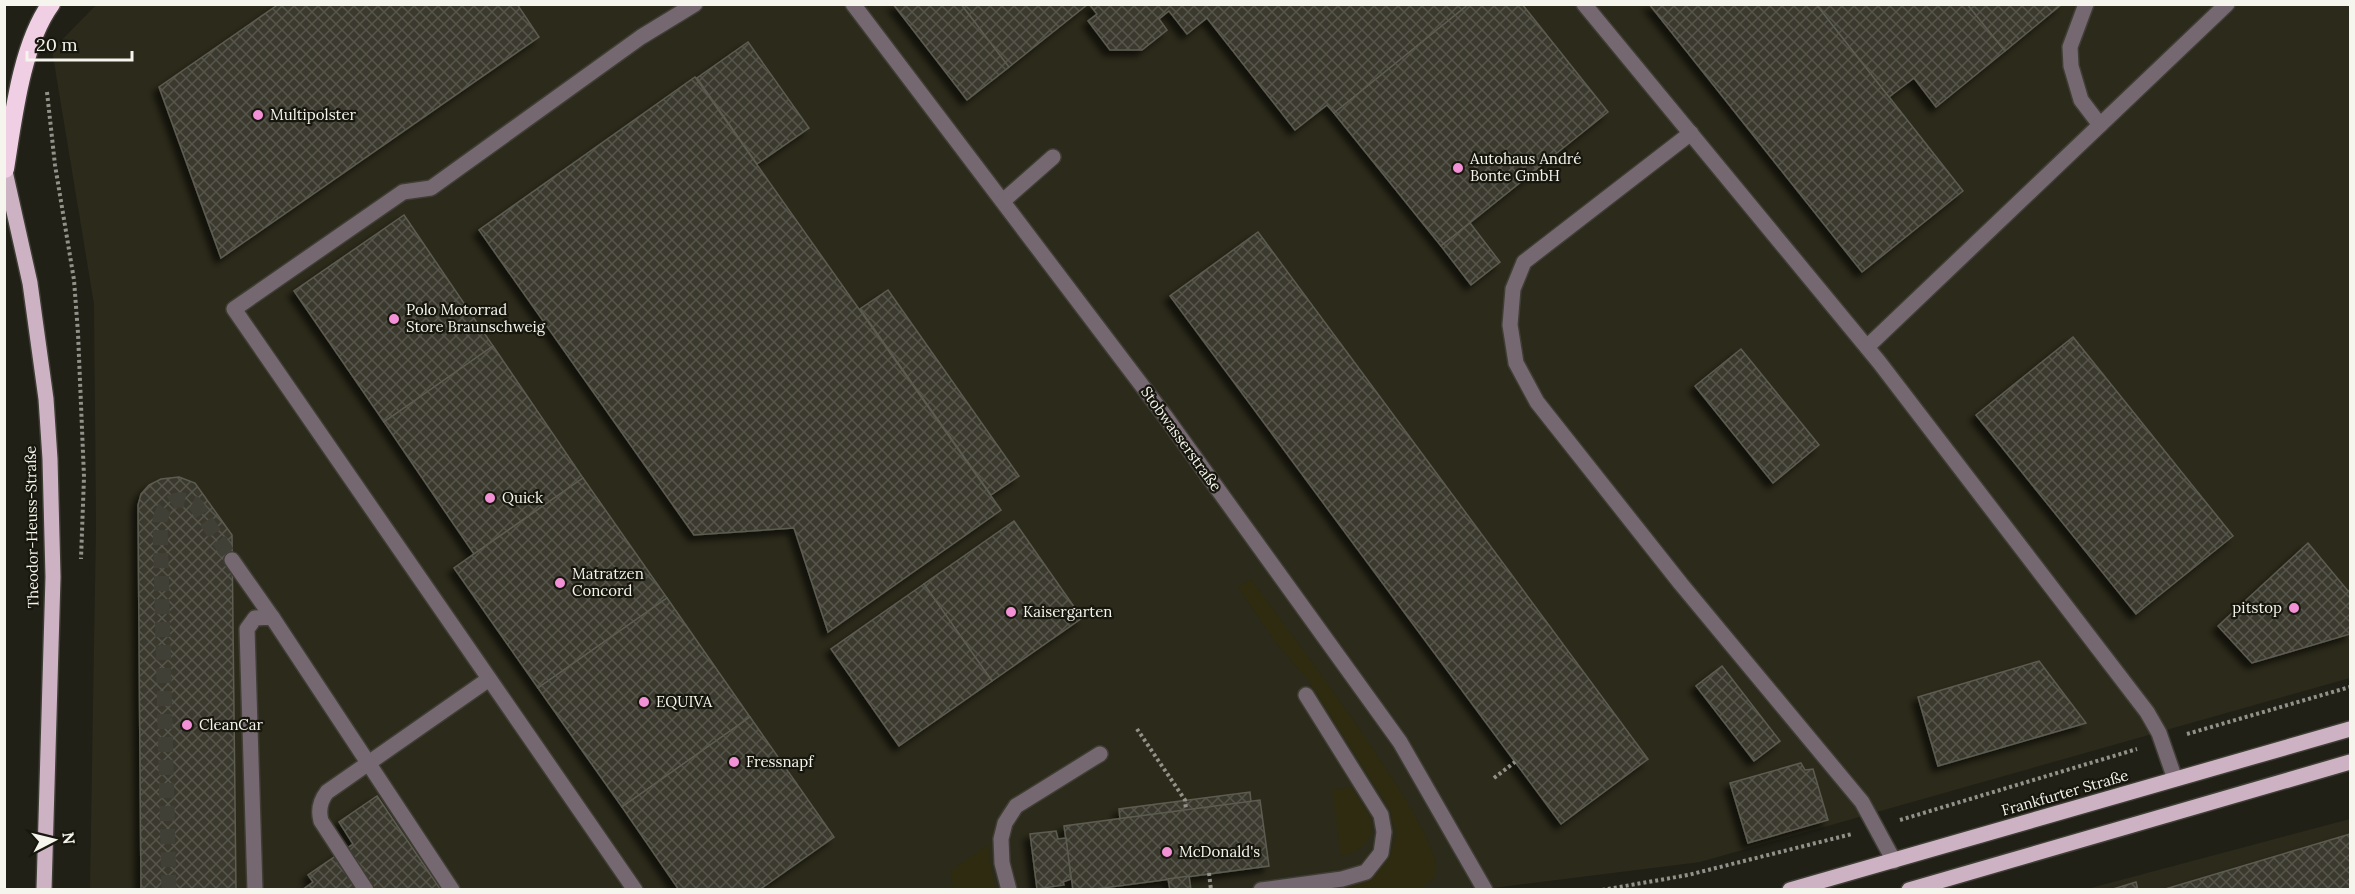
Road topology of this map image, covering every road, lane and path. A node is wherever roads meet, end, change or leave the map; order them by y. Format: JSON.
{"nodes":[{"id":1,"x":51,"y":4,"type":"edge"},
{"id":2,"x":695,"y":4,"type":"edge"},
{"id":3,"x":853,"y":4,"type":"edge"},
{"id":4,"x":1584,"y":4,"type":"edge"},
{"id":5,"x":2086,"y":4,"type":"edge"},
{"id":6,"x":2227,"y":4,"type":"edge"},
{"id":7,"x":2100,"y":126,"type":"junction"},
{"id":8,"x":1691,"y":133,"type":"junction"},
{"id":9,"x":1053,"y":157,"type":"dead end"},
{"id":10,"x":5,"y":168,"type":"edge"},
{"id":11,"x":1004,"y":201,"type":"junction"},
{"id":12,"x":1867,"y":347,"type":"junction"},
{"id":13,"x":232,"y":560,"type":"tunnel mouth"},
{"id":14,"x":272,"y":617,"type":"junction"},
{"id":15,"x":489,"y":679,"type":"junction"},
{"id":16,"x":2350,"y":687,"type":"edge"},
{"id":17,"x":1306,"y":695,"type":"dead end"},
{"id":18,"x":1137,"y":729,"type":"dead end"},
{"id":19,"x":2350,"y":729,"type":"edge"},
{"id":20,"x":2162,"y":742,"type":"junction"},
{"id":21,"x":1100,"y":754,"type":"dead end"},
{"id":22,"x":1515,"y":762,"type":"dead end"},
{"id":23,"x":2350,"y":762,"type":"edge"},
{"id":24,"x":368,"y":765,"type":"junction"},
{"id":25,"x":1494,"y":778,"type":"dead end"},
{"id":26,"x":2175,"y":779,"type":"junction"},
{"id":27,"x":1186,"y":810,"type":"dead end"},
{"id":28,"x":1877,"y":827,"type":"junction"},
{"id":29,"x":1894,"y":861,"type":"junction"},
{"id":30,"x":1209,"y":873,"type":"dead end"},
{"id":31,"x":44,"y":890,"type":"edge"},
{"id":32,"x":255,"y":890,"type":"edge"},
{"id":33,"x":366,"y":890,"type":"edge"},
{"id":34,"x":452,"y":890,"type":"edge"},
{"id":35,"x":635,"y":890,"type":"edge"},
{"id":36,"x":1009,"y":890,"type":"edge"},
{"id":37,"x":1211,"y":890,"type":"edge"},
{"id":38,"x":1261,"y":890,"type":"edge"},
{"id":39,"x":1485,"y":890,"type":"edge"},
{"id":40,"x":1602,"y":890,"type":"edge"},
{"id":41,"x":1790,"y":890,"type":"edge"},
{"id":42,"x":1909,"y":890,"type":"edge"}],
"edges":[{"from":1,"to":10,"type":"highway"},
{"from":2,"to":15,"type":"street"},
{"from":3,"to":11,"type":"street","name":"Stobwasserstraße"},
{"from":4,"to":8,"type":"street"},
{"from":5,"to":7,"type":"street"},
{"from":6,"to":7,"type":"street"},
{"from":7,"to":12,"type":"street"},
{"from":8,"to":12,"type":"street"},
{"from":8,"to":28,"type":"street"},
{"from":9,"to":11,"type":"street"},
{"from":10,"to":31,"type":"main road","name":"Theodor-Heuss-Straße"},
{"from":11,"to":39,"type":"street","name":"Stobwasserstraße"},
{"from":12,"to":20,"type":"street"},
{"from":13,"to":14,"type":"street"},
{"from":14,"to":24,"type":"street"},
{"from":14,"to":32,"type":"street"},
{"from":15,"to":24,"type":"street"},
{"from":15,"to":35,"type":"street"},
{"from":16,"to":20,"type":"path"},
{"from":17,"to":38,"type":"street"},
{"from":18,"to":27,"type":"path"},
{"from":19,"to":26,"type":"main road","name":"Frankfurter Straße"},
{"from":20,"to":26,"type":"street"},
{"from":20,"to":28,"type":"path"},
{"from":21,"to":36,"type":"street"},
{"from":22,"to":25,"type":"path"},
{"from":23,"to":42,"type":"main road"},
{"from":24,"to":33,"type":"street"},
{"from":24,"to":34,"type":"street"},
{"from":26,"to":29,"type":"main road","name":"Frankfurter Straße"},
{"from":28,"to":29,"type":"street"},
{"from":28,"to":40,"type":"path"},
{"from":29,"to":41,"type":"main road","name":"Frankfurter Straße"},
{"from":30,"to":37,"type":"path"}]}
